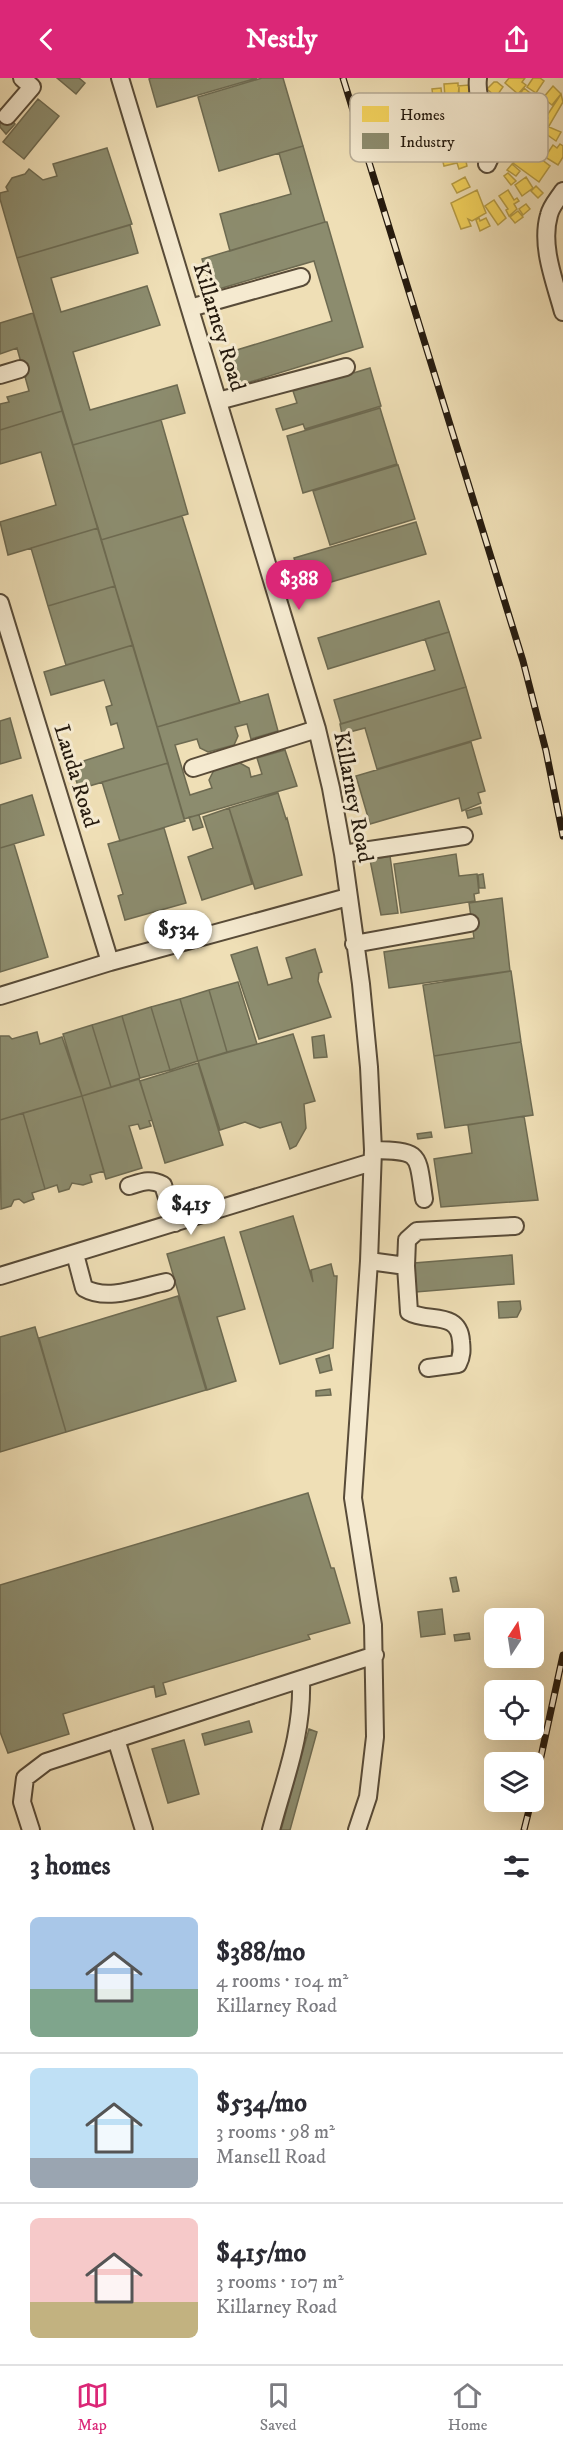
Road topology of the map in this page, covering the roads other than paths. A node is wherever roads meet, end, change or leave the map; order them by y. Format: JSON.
{"nodes":[{"id":1,"x":22,"y":78,"type":"edge"},
{"id":2,"x":120,"y":78,"type":"edge"},
{"id":3,"x":478,"y":78,"type":"edge"},
{"id":4,"x":479,"y":93,"type":"edge"},
{"id":5,"x":6,"y":116,"type":"dead end"},
{"id":6,"x":563,"y":191,"type":"edge"},
{"id":7,"x":301,"y":278,"type":"dead end"},
{"id":8,"x":190,"y":308,"type":"junction"},
{"id":9,"x":563,"y":312,"type":"edge"},
{"id":10,"x":346,"y":368,"type":"dead end"},
{"id":11,"x":20,"y":369,"type":"dead end"},
{"id":12,"x":0,"y":375,"type":"edge"},
{"id":13,"x":218,"y":401,"type":"junction"},
{"id":14,"x":0,"y":603,"type":"edge"},
{"id":15,"x":317,"y":729,"type":"junction"},
{"id":16,"x":194,"y":768,"type":"dead end"},
{"id":17,"x":464,"y":836,"type":"dead end"},
{"id":18,"x":343,"y":854,"type":"junction"},
{"id":19,"x":348,"y":897,"type":"junction"},
{"id":20,"x":470,"y":923,"type":"dead end"},
{"id":21,"x":354,"y":944,"type":"junction"},
{"id":22,"x":110,"y":962,"type":"junction"},
{"id":23,"x":0,"y":996,"type":"edge"},
{"id":24,"x":372,"y":1156,"type":"junction"},
{"id":25,"x":129,"y":1186,"type":"dead end"},
{"id":26,"x":424,"y":1199,"type":"dead end"},
{"id":27,"x":175,"y":1223,"type":"junction"},
{"id":28,"x":515,"y":1226,"type":"dead end"},
{"id":29,"x":75,"y":1254,"type":"junction"},
{"id":30,"x":369,"y":1261,"type":"junction"},
{"id":31,"x":406,"y":1266,"type":"junction"},
{"id":32,"x":0,"y":1276,"type":"edge"},
{"id":33,"x":166,"y":1282,"type":"dead end"},
{"id":34,"x":428,"y":1368,"type":"dead end"},
{"id":35,"x":375,"y":1655,"type":"junction"},
{"id":36,"x":301,"y":1679,"type":"junction"},
{"id":37,"x":116,"y":1739,"type":"junction"},
{"id":38,"x":31,"y":1830,"type":"edge"},
{"id":39,"x":144,"y":1830,"type":"edge"},
{"id":40,"x":271,"y":1830,"type":"edge"},
{"id":41,"x":357,"y":1830,"type":"edge"}],
"edges":[{"from":1,"to":5,"type":"street"},
{"from":2,"to":8,"type":"street","name":"Killarney Road"},
{"from":3,"to":4,"type":"street"},
{"from":6,"to":9,"type":"street"},
{"from":7,"to":8,"type":"street"},
{"from":8,"to":13,"type":"street","name":"Killarney Road"},
{"from":10,"to":13,"type":"street"},
{"from":11,"to":12,"type":"street"},
{"from":13,"to":15,"type":"street","name":"Killarney Road"},
{"from":14,"to":22,"type":"street","name":"Lauda Road"},
{"from":15,"to":16,"type":"street"},
{"from":15,"to":18,"type":"street","name":"Killarney Road"},
{"from":17,"to":18,"type":"street"},
{"from":18,"to":19,"type":"street","name":"Killarney Road"},
{"from":19,"to":21,"type":"street","name":"Killarney Road"},
{"from":19,"to":22,"type":"street"},
{"from":20,"to":21,"type":"street"},
{"from":21,"to":24,"type":"street","name":"Killarney Road"},
{"from":22,"to":23,"type":"street"},
{"from":24,"to":26,"type":"street"},
{"from":24,"to":27,"type":"street"},
{"from":24,"to":30,"type":"street","name":"Killarney Road"},
{"from":25,"to":27,"type":"street"},
{"from":27,"to":29,"type":"street"},
{"from":28,"to":31,"type":"street"},
{"from":29,"to":32,"type":"street"},
{"from":29,"to":33,"type":"street"},
{"from":30,"to":31,"type":"street"},
{"from":30,"to":35,"type":"street","name":"Killarney Road"},
{"from":31,"to":34,"type":"street"},
{"from":35,"to":36,"type":"street"},
{"from":35,"to":41,"type":"street","name":"Killarney Road"},
{"from":36,"to":37,"type":"street"},
{"from":36,"to":40,"type":"street"},
{"from":37,"to":38,"type":"street"},
{"from":37,"to":39,"type":"street"}]}
